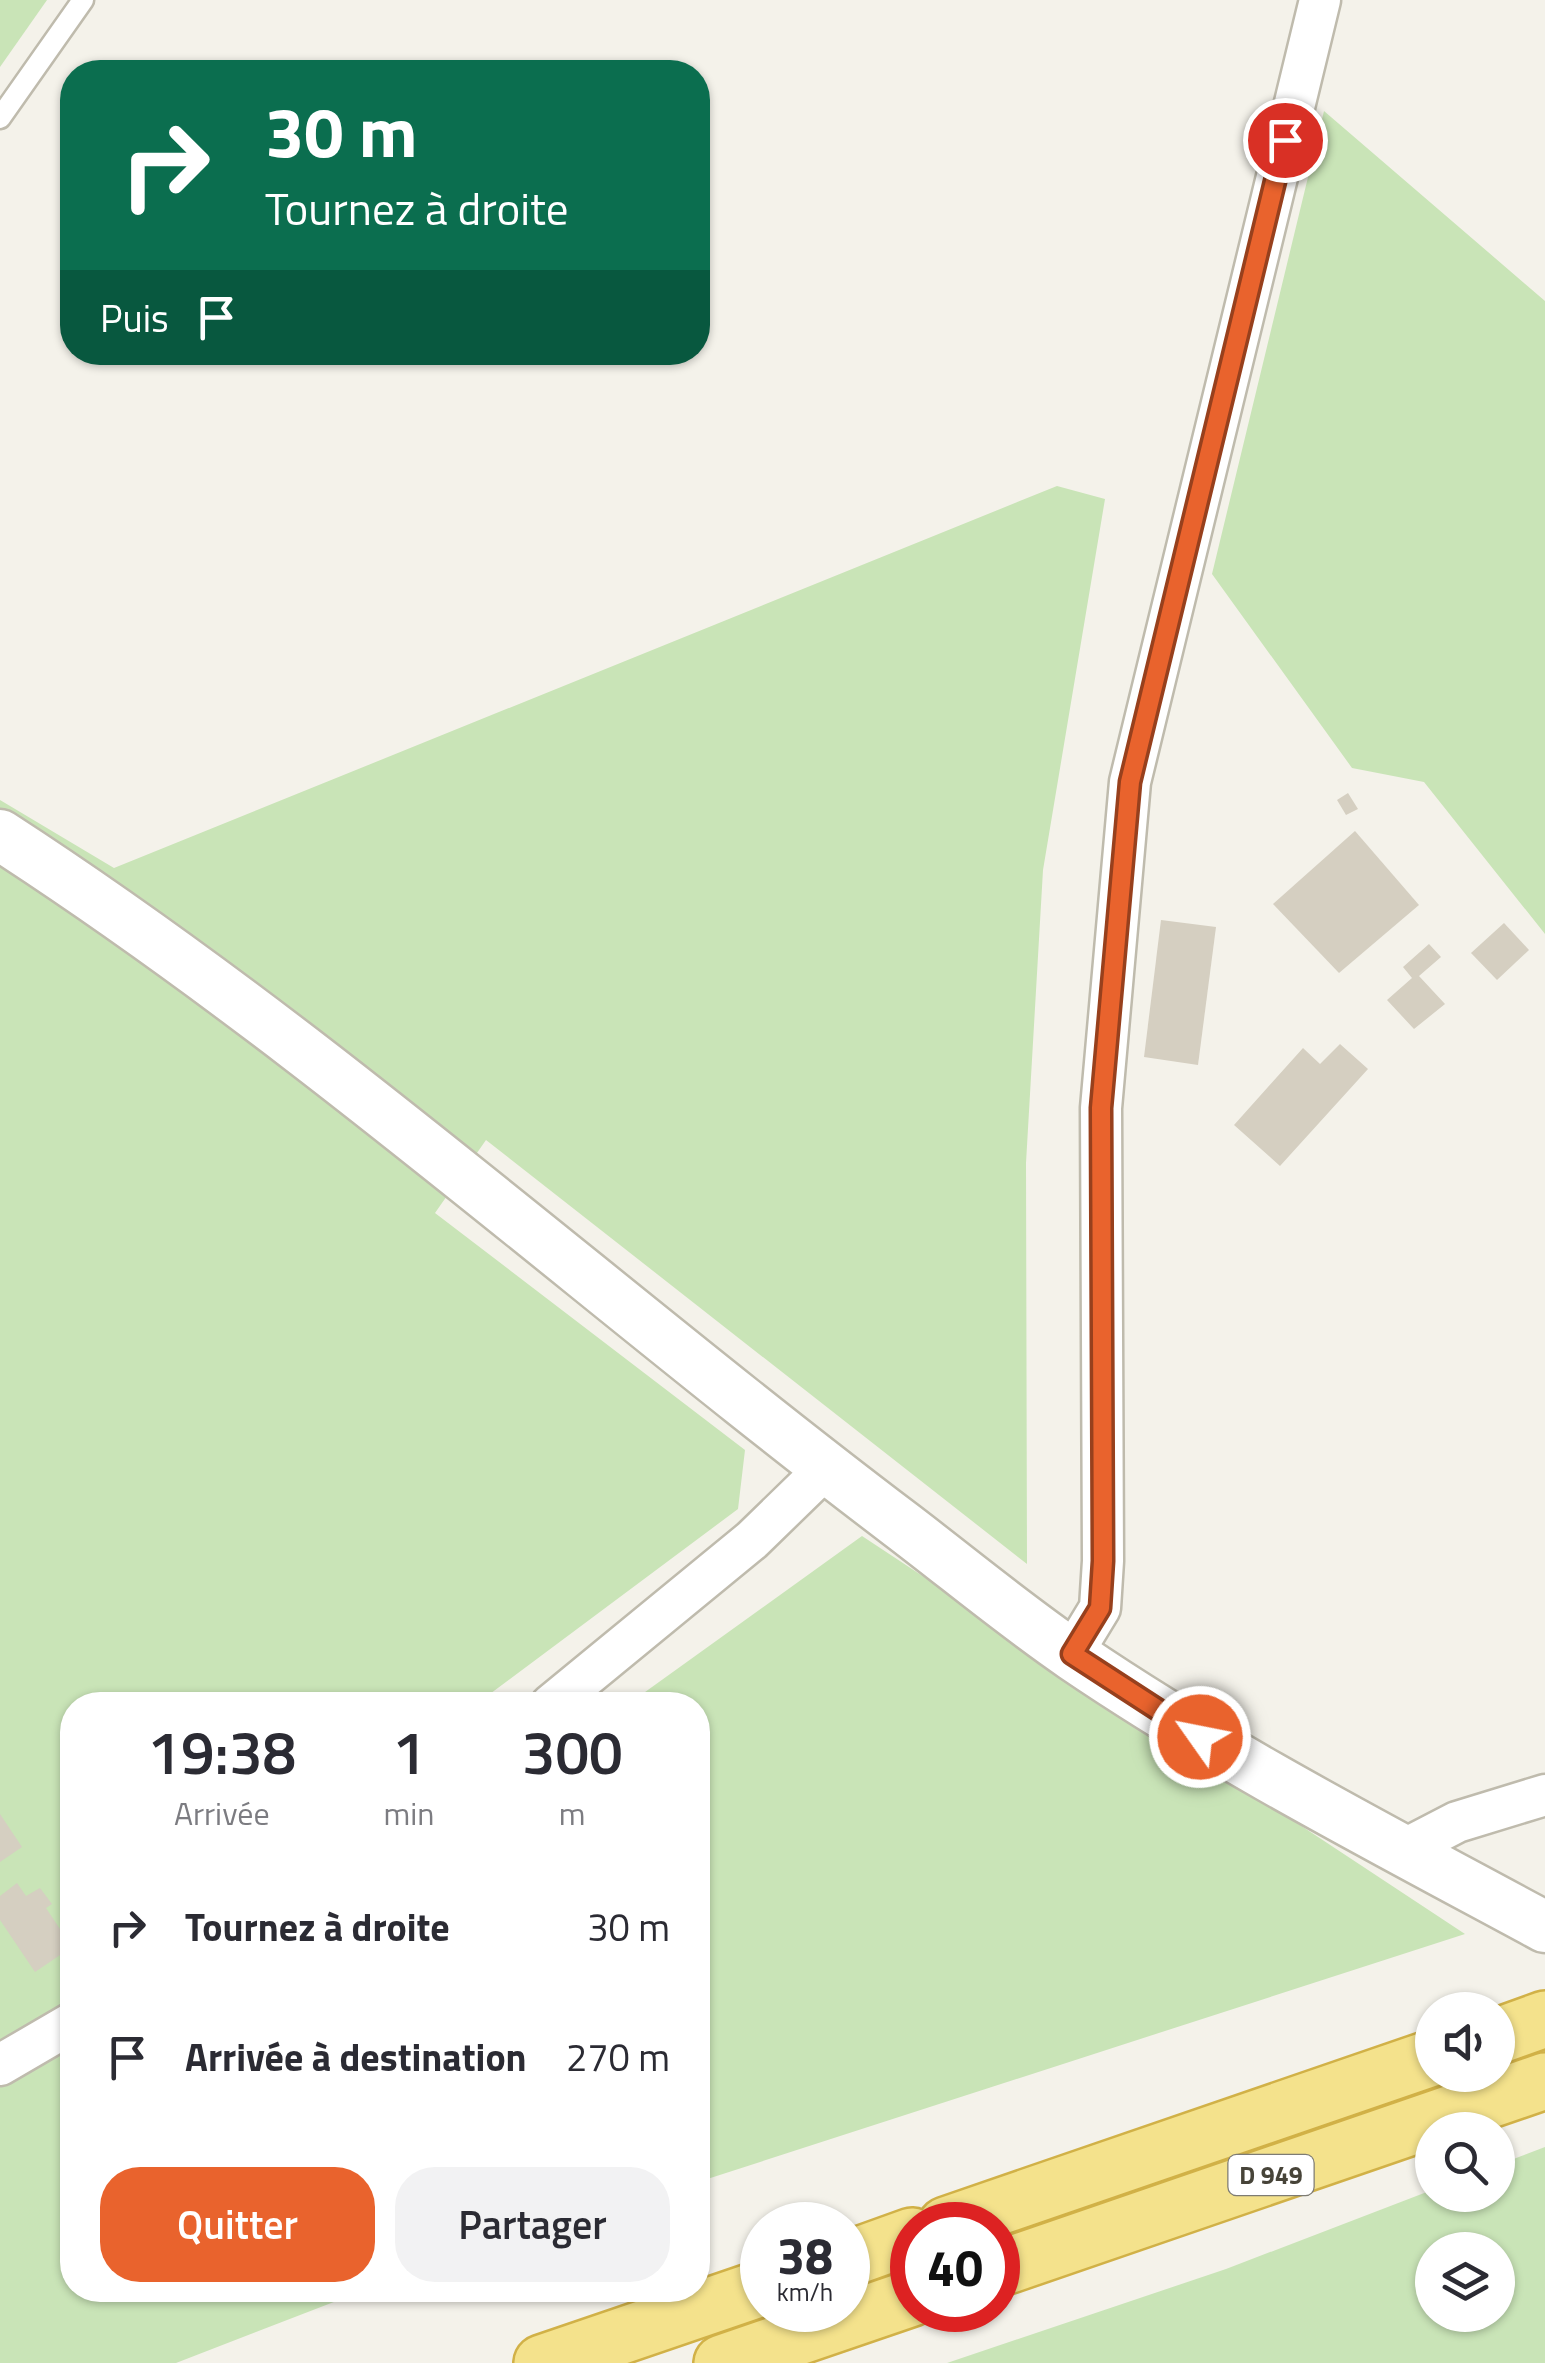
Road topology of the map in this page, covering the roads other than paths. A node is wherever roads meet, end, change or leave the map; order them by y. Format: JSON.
{"nodes":[{"id":1,"x":84,"y":0,"type":"edge"},
{"id":2,"x":1320,"y":0,"type":"edge"},
{"id":3,"x":0,"y":118,"type":"edge"},
{"id":4,"x":0,"y":835,"type":"edge"},
{"id":5,"x":826,"y":1468,"type":"junction"},
{"id":6,"x":1072,"y":1654,"type":"junction"},
{"id":7,"x":567,"y":1692,"type":"edge"},
{"id":8,"x":1545,"y":1795,"type":"edge"},
{"id":9,"x":1403,"y":1850,"type":"junction"},
{"id":10,"x":1545,"y":1927,"type":"edge"},
{"id":11,"x":1545,"y":2019,"type":"edge"},
{"id":12,"x":60,"y":2030,"type":"edge"},
{"id":13,"x":1515,"y":2030,"type":"edge"},
{"id":14,"x":1415,"y":2064,"type":"edge"},
{"id":15,"x":0,"y":2065,"type":"edge"},
{"id":16,"x":1545,"y":2081,"type":"edge"},
{"id":17,"x":1013,"y":2202,"type":"edge"},
{"id":18,"x":1020,"y":2261,"type":"edge"},
{"id":19,"x":740,"y":2296,"type":"edge"},
{"id":20,"x":890,"y":2306,"type":"edge"},
{"id":21,"x":542,"y":2363,"type":"edge"},
{"id":22,"x":722,"y":2363,"type":"edge"}],
"edges":[{"from":1,"to":3,"type":"lane"},
{"from":2,"to":6,"type":"street"},
{"from":4,"to":5,"type":"street"},
{"from":5,"to":6,"type":"street"},
{"from":5,"to":7,"type":"street"},
{"from":6,"to":9,"type":"street"},
{"from":8,"to":9,"type":"street"},
{"from":9,"to":10,"type":"street"},
{"from":11,"to":13,"type":"highway"},
{"from":12,"to":15,"type":"street"},
{"from":14,"to":17,"type":"highway","number":"D 949"},
{"from":16,"to":18,"type":"highway","number":"D 949"},
{"from":19,"to":21,"type":"highway"},
{"from":20,"to":22,"type":"highway"}]}
